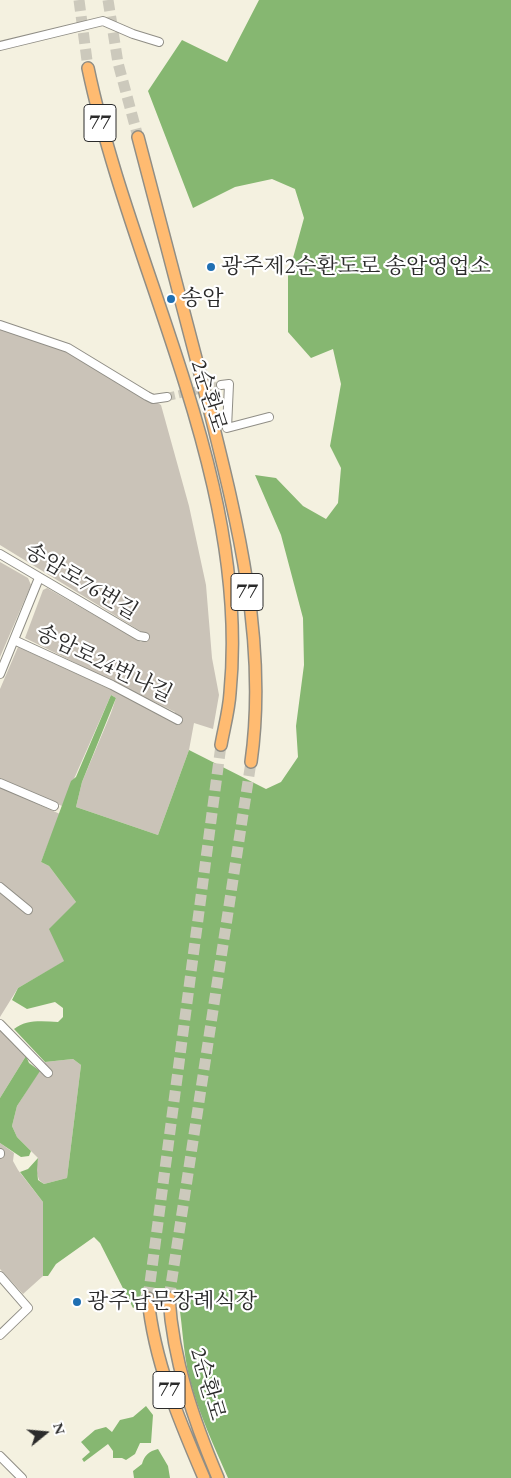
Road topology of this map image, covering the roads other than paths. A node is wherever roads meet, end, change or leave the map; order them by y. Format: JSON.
{"nodes":[{"id":1,"x":159,"y":42,"type":"dead end"},
{"id":2,"x":0,"y":46,"type":"edge"},
{"id":3,"x":88,"y":68,"type":"tunnel mouth"},
{"id":4,"x":138,"y":137,"type":"tunnel mouth"},
{"id":5,"x":0,"y":325,"type":"edge"},
{"id":6,"x":221,"y":385,"type":"dead end"},
{"id":7,"x":167,"y":397,"type":"tunnel mouth"},
{"id":8,"x":269,"y":417,"type":"dead end"},
{"id":9,"x":0,"y":554,"type":"edge"},
{"id":10,"x":40,"y":578,"type":"junction"},
{"id":11,"x":145,"y":636,"type":"dead end"},
{"id":12,"x":14,"y":640,"type":"junction"},
{"id":13,"x":0,"y":674,"type":"edge"},
{"id":14,"x":178,"y":720,"type":"dead end"},
{"id":15,"x":221,"y":745,"type":"tunnel mouth"},
{"id":16,"x":251,"y":762,"type":"tunnel mouth"},
{"id":17,"x":0,"y":783,"type":"edge"},
{"id":18,"x":54,"y":806,"type":"dead end"},
{"id":19,"x":0,"y":887,"type":"edge"},
{"id":20,"x":28,"y":910,"type":"dead end"},
{"id":21,"x":0,"y":1024,"type":"edge"},
{"id":22,"x":48,"y":1073,"type":"dead end"},
{"id":23,"x":0,"y":1276,"type":"edge"},
{"id":24,"x":148,"y":1298,"type":"tunnel mouth"},
{"id":25,"x":169,"y":1298,"type":"tunnel mouth"},
{"id":26,"x":0,"y":1335,"type":"edge"},
{"id":27,"x":0,"y":1456,"type":"edge"},
{"id":28,"x":22,"y":1478,"type":"edge"},
{"id":29,"x":203,"y":1478,"type":"edge"},
{"id":30,"x":218,"y":1478,"type":"edge"}],
"edges":[{"from":1,"to":2,"type":"street"},
{"from":3,"to":15,"type":"highway","name":"2순환로","number":"77"},
{"from":4,"to":16,"type":"highway","name":"2순환로","number":"77"},
{"from":5,"to":7,"type":"street"},
{"from":6,"to":8,"type":"street"},
{"from":9,"to":10,"type":"street","name":"송암로76번길"},
{"from":10,"to":11,"type":"street","name":"송암로76번길"},
{"from":10,"to":12,"type":"street","name":"송암로24번나길"},
{"from":12,"to":13,"type":"street","name":"송암로24번나길"},
{"from":12,"to":14,"type":"street","name":"송암로24번나길"},
{"from":17,"to":18,"type":"street"},
{"from":19,"to":20,"type":"street"},
{"from":21,"to":22,"type":"street"},
{"from":23,"to":26,"type":"street"},
{"from":24,"to":29,"type":"highway","name":"2순환로","number":"77"},
{"from":25,"to":30,"type":"highway","name":"2순환로","number":"77"},
{"from":27,"to":28,"type":"street"}]}
